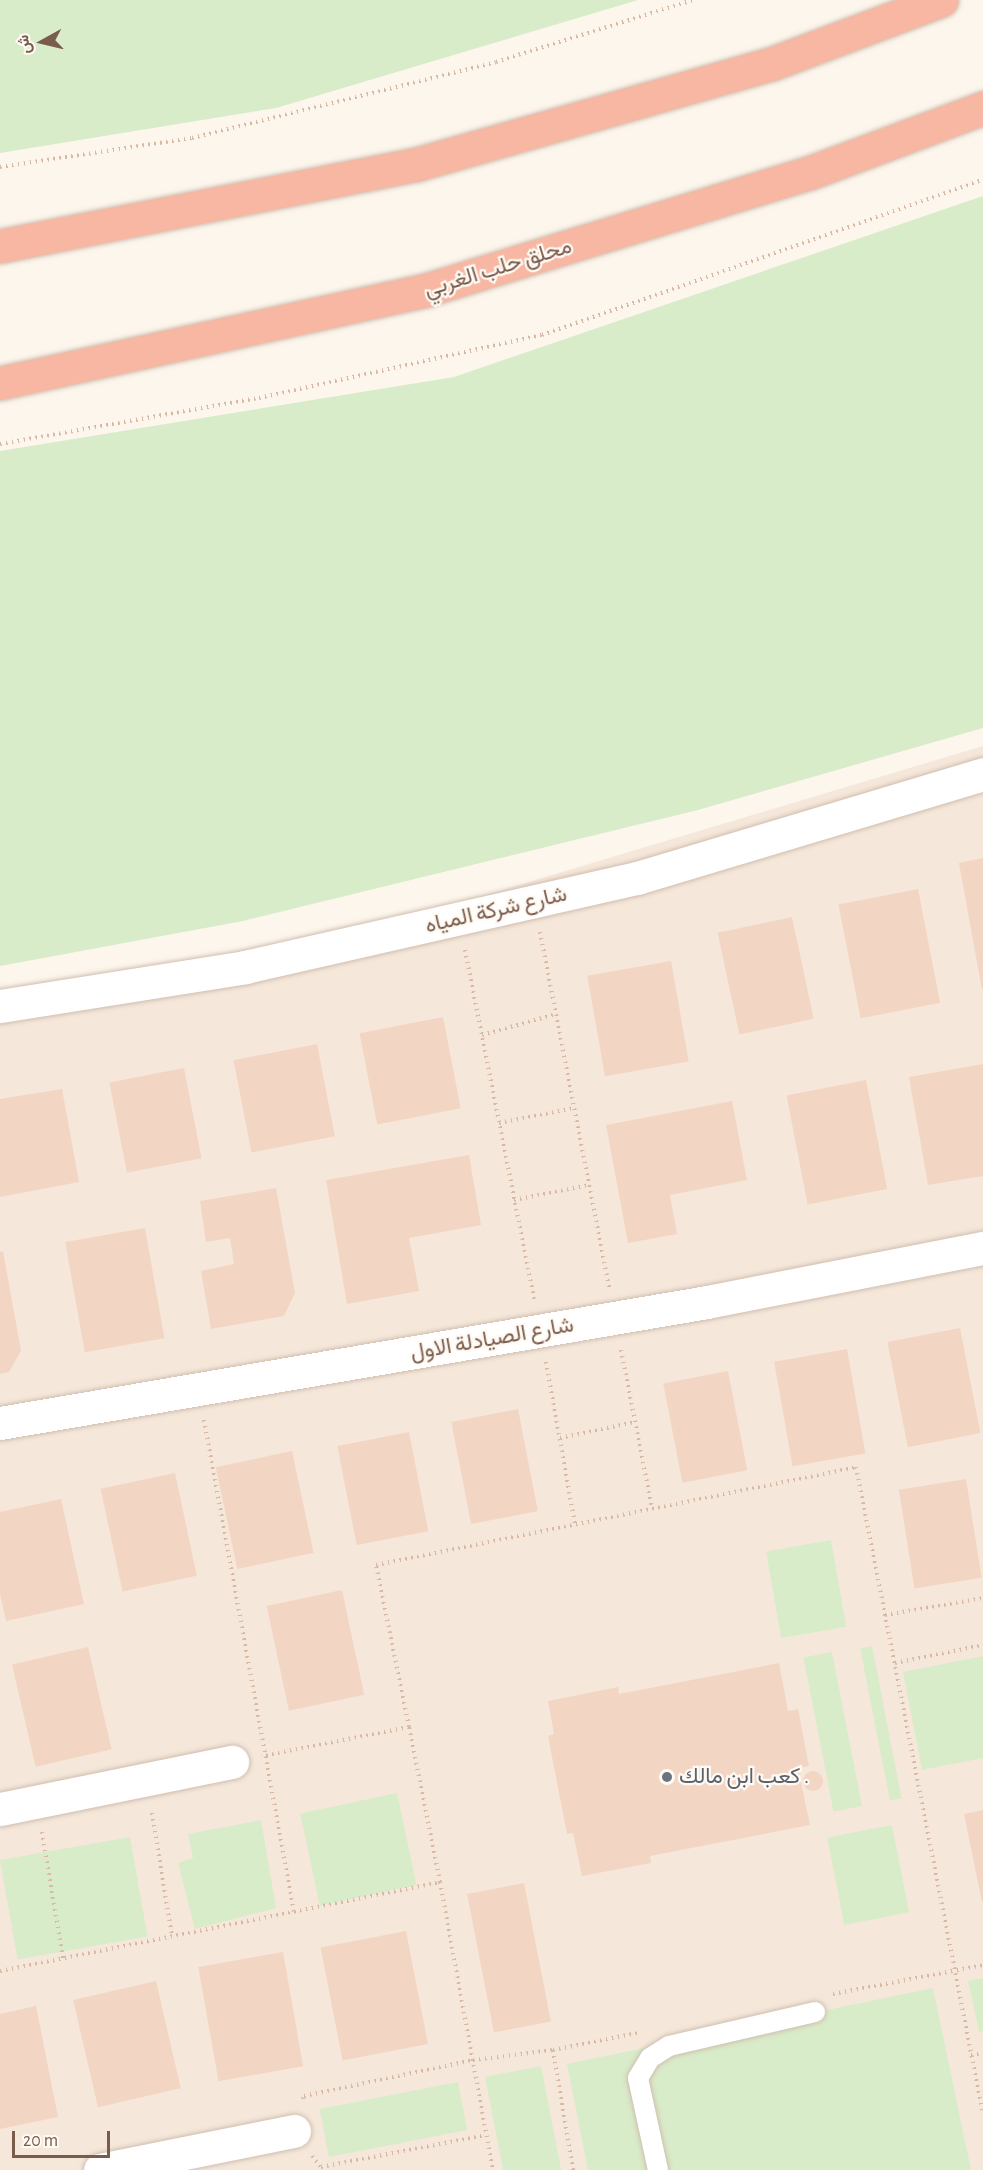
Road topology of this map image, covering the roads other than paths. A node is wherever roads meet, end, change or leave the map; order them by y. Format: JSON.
{"nodes":[{"id":1,"x":941,"y":0,"type":"edge"},
{"id":2,"x":983,"y":108,"type":"edge"},
{"id":3,"x":0,"y":246,"type":"edge"},
{"id":4,"x":0,"y":383,"type":"edge"},
{"id":5,"x":983,"y":774,"type":"edge"},
{"id":6,"x":0,"y":1006,"type":"edge"},
{"id":7,"x":983,"y":1248,"type":"edge"},
{"id":8,"x":0,"y":1423,"type":"edge"},
{"id":9,"x":232,"y":1762,"type":"road end"},
{"id":10,"x":0,"y":1809,"type":"edge"},
{"id":11,"x":815,"y":2012,"type":"dead end"},
{"id":12,"x":294,"y":2131,"type":"road end"},
{"id":13,"x":100,"y":2170,"type":"edge"},
{"id":14,"x":658,"y":2170,"type":"edge"}],
"edges":[{"from":1,"to":3,"type":"highway"},
{"from":2,"to":4,"type":"highway","name":"محلق حلب الغربي"},
{"from":5,"to":6,"type":"street","name":"شارع شركة المياه"},
{"from":7,"to":8,"type":"street","name":"شارع الصيادلة الاول"},
{"from":9,"to":10,"type":"street"},
{"from":11,"to":14,"type":"lane"},
{"from":12,"to":13,"type":"street"}]}
